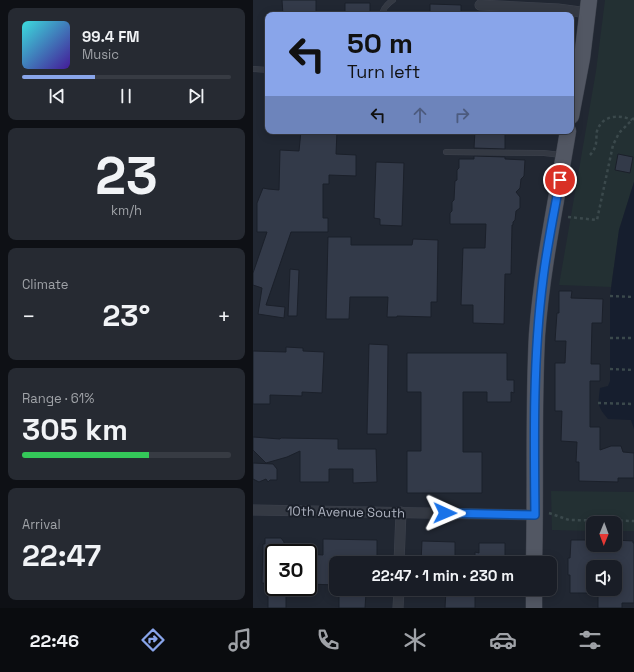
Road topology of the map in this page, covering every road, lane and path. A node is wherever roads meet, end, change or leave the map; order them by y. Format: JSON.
{"nodes":[{"id":1,"x":393,"y":0,"type":"edge"},
{"id":2,"x":478,"y":2,"type":"edge"},
{"id":3,"x":589,"y":7,"type":"edge"},
{"id":4,"x":383,"y":12,"type":"edge"},
{"id":5,"x":253,"y":69,"type":"edge"},
{"id":6,"x":265,"y":70,"type":"edge"},
{"id":7,"x":574,"y":98,"type":"edge"},
{"id":8,"x":633,"y":119,"type":"edge"},
{"id":9,"x":568,"y":134,"type":"edge"},
{"id":10,"x":446,"y":152,"type":"dead end"},
{"id":11,"x":590,"y":155,"type":"dead end"},
{"id":12,"x":564,"y":156,"type":"junction"},
{"id":13,"x":568,"y":217,"type":"dead end"},
{"id":14,"x":610,"y":296,"type":"dead end"},
{"id":15,"x":634,"y":297,"type":"edge"},
{"id":16,"x":610,"y":338,"type":"dead end"},
{"id":17,"x":634,"y":338,"type":"edge"},
{"id":18,"x":610,"y":369,"type":"dead end"},
{"id":19,"x":634,"y":370,"type":"edge"},
{"id":20,"x":598,"y":403,"type":"dead end"},
{"id":21,"x":634,"y":404,"type":"edge"},
{"id":22,"x":253,"y":510,"type":"edge"},
{"id":23,"x":401,"y":512,"type":"junction"},
{"id":24,"x":542,"y":514,"type":"junction"},
{"id":25,"x":634,"y":521,"type":"edge"},
{"id":26,"x":399,"y":556,"type":"edge"},
{"id":27,"x":536,"y":556,"type":"edge"},
{"id":28,"x":399,"y":596,"type":"edge"},
{"id":29,"x":534,"y":596,"type":"edge"},
{"id":30,"x":398,"y":608,"type":"edge"},
{"id":31,"x":534,"y":608,"type":"edge"}],
"edges":[{"from":1,"to":4,"type":"lane"},
{"from":2,"to":3,"type":"street"},
{"from":3,"to":7,"type":"main road"},
{"from":5,"to":6,"type":"lane"},
{"from":8,"to":11,"type":"path"},
{"from":8,"to":13,"type":"path"},
{"from":9,"to":12,"type":"main road"},
{"from":10,"to":12,"type":"lane"},
{"from":12,"to":24,"type":"main road"},
{"from":14,"to":15,"type":"path"},
{"from":16,"to":17,"type":"path"},
{"from":18,"to":19,"type":"path"},
{"from":20,"to":21,"type":"path"},
{"from":22,"to":23,"type":"street","name":"10th Avenue South"},
{"from":23,"to":24,"type":"street","name":"10th Avenue South"},
{"from":23,"to":26,"type":"street"},
{"from":24,"to":25,"type":"path"},
{"from":24,"to":27,"type":"main road"},
{"from":28,"to":30,"type":"street"},
{"from":29,"to":31,"type":"main road"}]}
